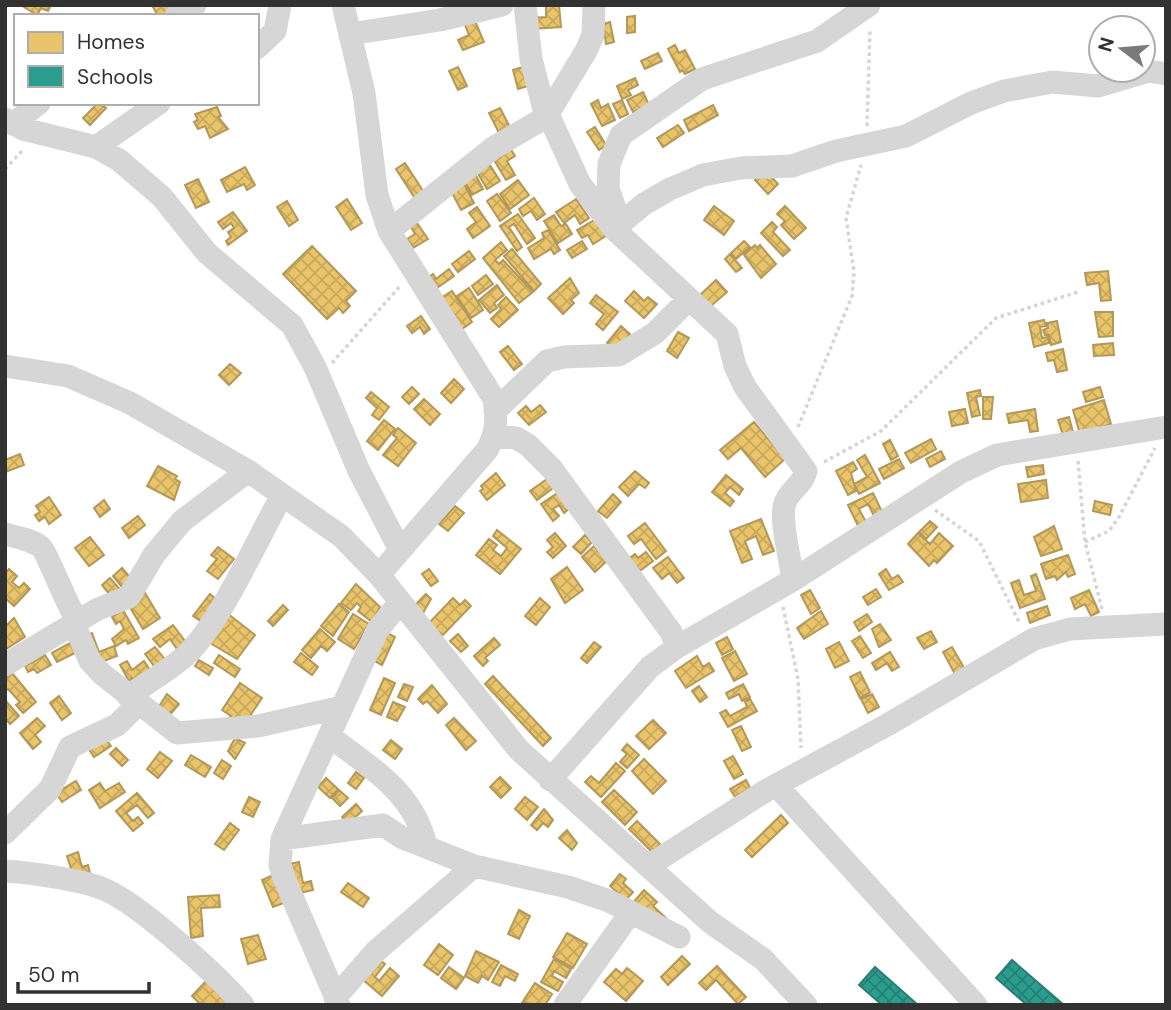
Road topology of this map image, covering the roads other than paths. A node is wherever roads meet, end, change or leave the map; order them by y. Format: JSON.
{"nodes":[{"id":1,"x":195,"y":5,"type":"edge"},
{"id":2,"x":280,"y":5,"type":"edge"},
{"id":3,"x":342,"y":5,"type":"edge"},
{"id":4,"x":502,"y":5,"type":"edge"},
{"id":5,"x":525,"y":5,"type":"edge"},
{"id":6,"x":594,"y":5,"type":"edge"},
{"id":7,"x":869,"y":6,"type":"edge"},
{"id":8,"x":179,"y":14,"type":"edge"},
{"id":9,"x":350,"y":34,"type":"junction"},
{"id":10,"x":259,"y":46,"type":"edge"},
{"id":11,"x":1166,"y":74,"type":"edge"},
{"id":12,"x":36,"y":105,"type":"edge"},
{"id":13,"x":156,"y":105,"type":"edge"},
{"id":14,"x":547,"y":115,"type":"junction"},
{"id":15,"x":9,"y":122,"type":"edge"},
{"id":16,"x":96,"y":146,"type":"junction"},
{"id":17,"x":617,"y":227,"type":"junction"},
{"id":18,"x":389,"y":232,"type":"junction"},
{"id":19,"x":690,"y":299,"type":"junction"},
{"id":20,"x":5,"y":366,"type":"edge"},
{"id":21,"x":495,"y":411,"type":"junction"},
{"id":22,"x":1166,"y":427,"type":"edge"},
{"id":23,"x":495,"y":436,"type":"junction"},
{"id":24,"x":248,"y":471,"type":"junction"},
{"id":25,"x":282,"y":495,"type":"junction"},
{"id":26,"x":5,"y":534,"type":"edge"},
{"id":27,"x":400,"y":550,"type":"junction"},
{"id":28,"x":379,"y":575,"type":"junction"},
{"id":29,"x":786,"y":584,"type":"junction"},
{"id":30,"x":400,"y":602,"type":"junction"},
{"id":31,"x":75,"y":623,"type":"junction"},
{"id":32,"x":1166,"y":624,"type":"edge"},
{"id":33,"x":677,"y":647,"type":"junction"},
{"id":34,"x":5,"y":665,"type":"edge"},
{"id":35,"x":133,"y":700,"type":"junction"},
{"id":36,"x":342,"y":707,"type":"junction"},
{"id":37,"x":329,"y":736,"type":"junction"},
{"id":38,"x":550,"y":780,"type":"junction"},
{"id":39,"x":776,"y":785,"type":"junction"},
{"id":40,"x":5,"y":833,"type":"edge"},
{"id":41,"x":282,"y":839,"type":"junction"},
{"id":42,"x":426,"y":846,"type":"junction"},
{"id":43,"x":5,"y":855,"type":"edge"},
{"id":44,"x":474,"y":866,"type":"junction"},
{"id":45,"x":649,"y":866,"type":"junction"},
{"id":46,"x":15,"y":872,"type":"edge"},
{"id":47,"x":631,"y":912,"type":"junction"},
{"id":48,"x":679,"y":937,"type":"dead end"},
{"id":49,"x":337,"y":1002,"type":"edge"},
{"id":50,"x":243,"y":1005,"type":"edge"},
{"id":51,"x":565,"y":1005,"type":"edge"},
{"id":52,"x":806,"y":1005,"type":"edge"},
{"id":53,"x":976,"y":1005,"type":"edge"}],
"edges":[{"from":1,"to":8,"type":"street"},
{"from":2,"to":10,"type":"street"},
{"from":3,"to":9,"type":"street"},
{"from":4,"to":9,"type":"street"},
{"from":5,"to":14,"type":"street"},
{"from":6,"to":14,"type":"street"},
{"from":7,"to":17,"type":"street"},
{"from":9,"to":18,"type":"street"},
{"from":11,"to":17,"type":"street"},
{"from":12,"to":15,"type":"street"},
{"from":13,"to":16,"type":"street"},
{"from":14,"to":17,"type":"street"},
{"from":14,"to":18,"type":"street"},
{"from":15,"to":16,"type":"street"},
{"from":16,"to":27,"type":"street"},
{"from":17,"to":19,"type":"street"},
{"from":18,"to":21,"type":"street"},
{"from":19,"to":21,"type":"street"},
{"from":19,"to":29,"type":"street"},
{"from":20,"to":24,"type":"street"},
{"from":21,"to":23,"type":"street"},
{"from":22,"to":29,"type":"street"},
{"from":23,"to":27,"type":"street"},
{"from":23,"to":33,"type":"street"},
{"from":24,"to":25,"type":"street"},
{"from":24,"to":31,"type":"street"},
{"from":25,"to":28,"type":"street"},
{"from":25,"to":35,"type":"street"},
{"from":26,"to":31,"type":"street"},
{"from":27,"to":28,"type":"street"},
{"from":28,"to":30,"type":"street"},
{"from":29,"to":33,"type":"street"},
{"from":30,"to":36,"type":"street"},
{"from":30,"to":38,"type":"street"},
{"from":31,"to":34,"type":"street"},
{"from":31,"to":35,"type":"street"},
{"from":32,"to":39,"type":"street"},
{"from":33,"to":38,"type":"street"},
{"from":35,"to":36,"type":"street"},
{"from":35,"to":40,"type":"street"},
{"from":36,"to":37,"type":"street"},
{"from":37,"to":41,"type":"street"},
{"from":37,"to":42,"type":"street"},
{"from":38,"to":45,"type":"street"},
{"from":39,"to":45,"type":"street"},
{"from":39,"to":53,"type":"street"},
{"from":41,"to":42,"type":"street"},
{"from":41,"to":49,"type":"street"},
{"from":42,"to":44,"type":"street"},
{"from":43,"to":46,"type":"street"},
{"from":44,"to":47,"type":"street"},
{"from":44,"to":49,"type":"street"},
{"from":45,"to":52,"type":"street"},
{"from":46,"to":50,"type":"street"},
{"from":47,"to":48,"type":"street"},
{"from":47,"to":51,"type":"street"}]}
